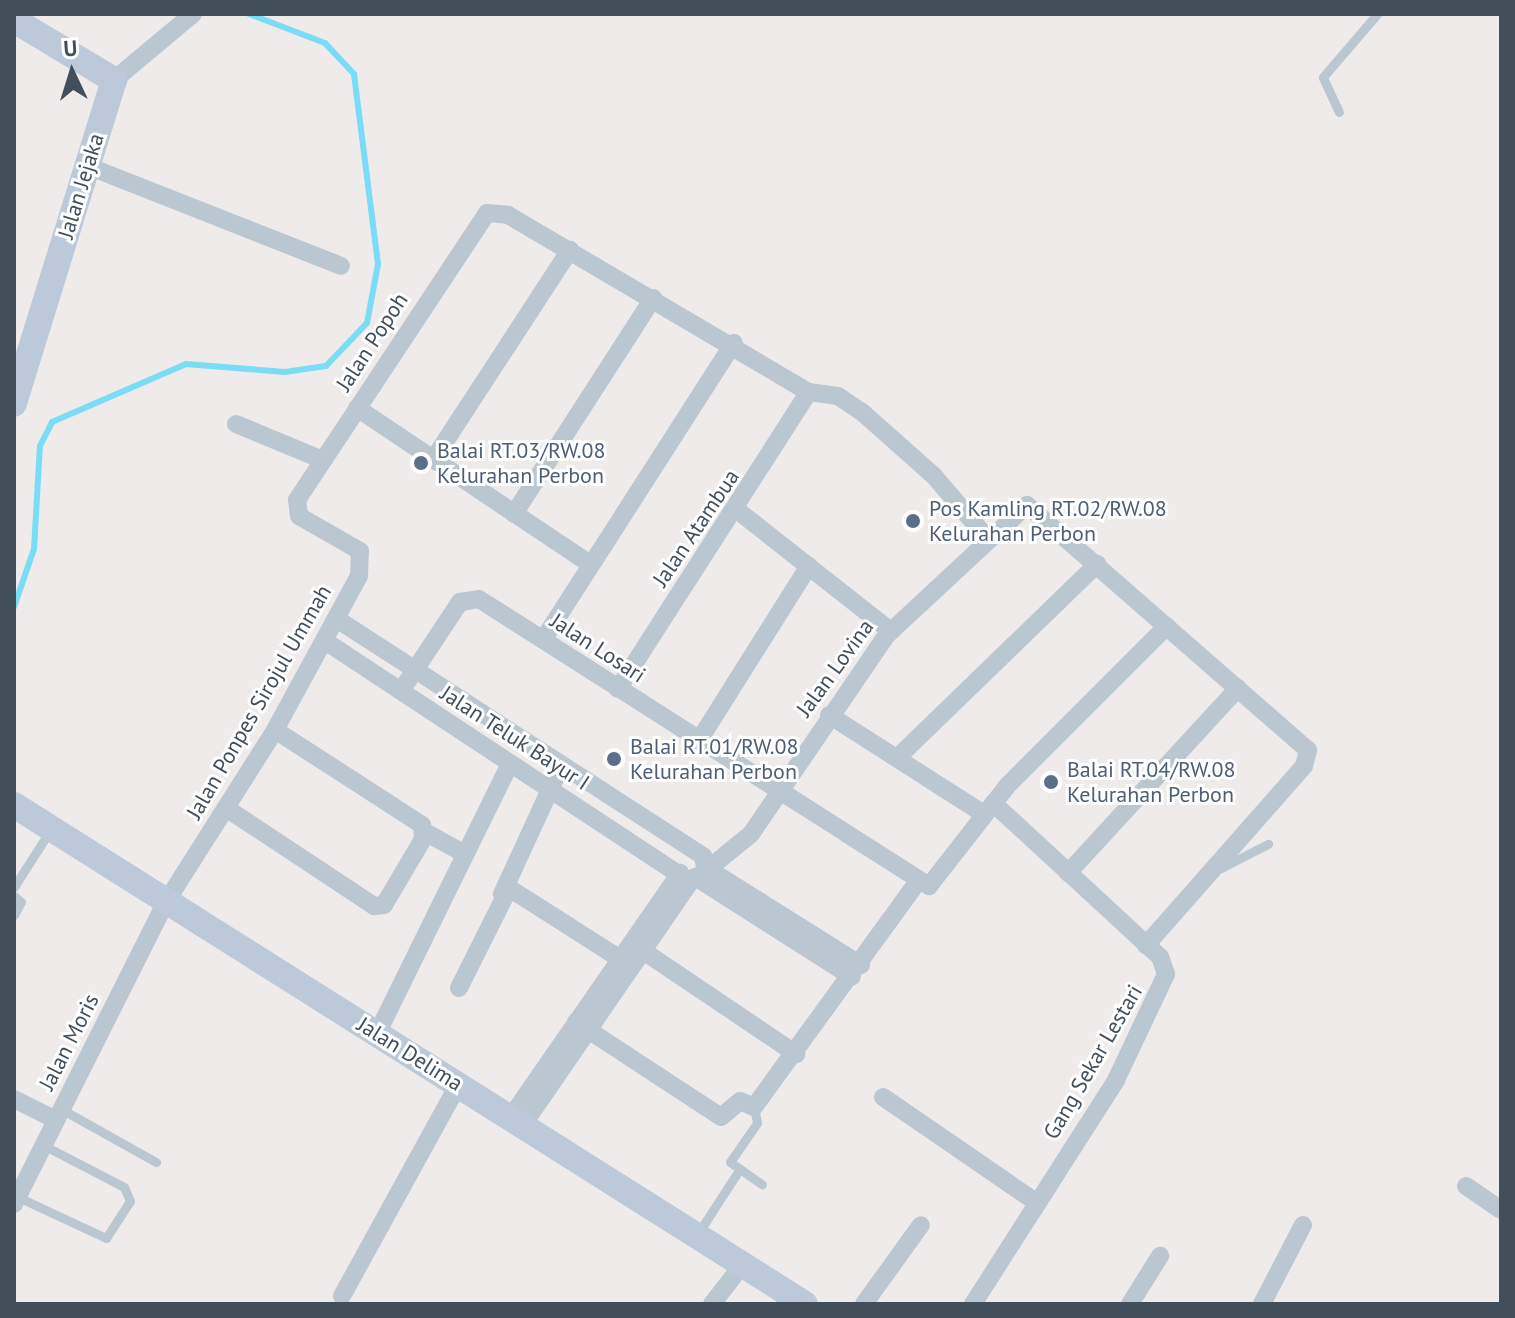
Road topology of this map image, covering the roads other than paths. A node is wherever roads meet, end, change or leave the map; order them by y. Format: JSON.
{"nodes":[{"id":1,"x":193,"y":14,"type":"edge"},
{"id":2,"x":1377,"y":14,"type":"edge"},
{"id":3,"x":14,"y":20,"type":"edge"},
{"id":4,"x":114,"y":80,"type":"junction"},
{"id":5,"x":1339,"y":112,"type":"dead end"},
{"id":6,"x":85,"y":165,"type":"junction"},
{"id":7,"x":570,"y":250,"type":"junction"},
{"id":8,"x":341,"y":266,"type":"dead end"},
{"id":9,"x":653,"y":298,"type":"junction"},
{"id":10,"x":734,"y":343,"type":"junction"},
{"id":11,"x":809,"y":392,"type":"junction"},
{"id":12,"x":14,"y":404,"type":"edge"},
{"id":13,"x":357,"y":408,"type":"junction"},
{"id":14,"x":236,"y":424,"type":"dead end"},
{"id":15,"x":323,"y":460,"type":"junction"},
{"id":16,"x":433,"y":460,"type":"junction"},
{"id":17,"x":296,"y":505,"type":"joint"},
{"id":18,"x":737,"y":510,"type":"junction"},
{"id":19,"x":514,"y":514,"type":"junction"},
{"id":20,"x":988,"y":539,"type":"junction"},
{"id":21,"x":590,"y":564,"type":"junction"},
{"id":22,"x":1097,"y":564,"type":"junction"},
{"id":23,"x":809,"y":566,"type":"junction"},
{"id":24,"x":337,"y":619,"type":"junction"},
{"id":25,"x":1167,"y":626,"type":"junction"},
{"id":26,"x":891,"y":631,"type":"junction"},
{"id":27,"x":543,"y":640,"type":"junction"},
{"id":28,"x":325,"y":641,"type":"junction"},
{"id":29,"x":414,"y":671,"type":"junction"},
{"id":30,"x":1238,"y":688,"type":"junction"},
{"id":31,"x":618,"y":689,"type":"junction"},
{"id":32,"x":401,"y":691,"type":"junction"},
{"id":33,"x":829,"y":715,"type":"junction"},
{"id":34,"x":493,"y":725,"type":"junction"},
{"id":35,"x":275,"y":730,"type":"junction"},
{"id":36,"x":698,"y":742,"type":"junction"},
{"id":37,"x":481,"y":744,"type":"junction"},
{"id":38,"x":897,"y":758,"type":"junction"},
{"id":39,"x":510,"y":764,"type":"junction"},
{"id":40,"x":560,"y":770,"type":"junction"},
{"id":41,"x":548,"y":789,"type":"junction"},
{"id":42,"x":778,"y":795,"type":"junction"},
{"id":43,"x":226,"y":808,"type":"junction"},
{"id":44,"x":989,"y":808,"type":"junction"},
{"id":45,"x":16,"y":810,"type":"edge"},
{"id":46,"x":422,"y":827,"type":"junction"},
{"id":47,"x":51,"y":829,"type":"junction"},
{"id":48,"x":1268,"y":844,"type":"dead end"},
{"id":49,"x":465,"y":854,"type":"junction"},
{"id":50,"x":1068,"y":873,"type":"junction"},
{"id":51,"x":695,"y":876,"type":"junction"},
{"id":52,"x":1205,"y":876,"type":"junction"},
{"id":53,"x":917,"y":883,"type":"junction"},
{"id":54,"x":14,"y":887,"type":"edge"},
{"id":55,"x":502,"y":894,"type":"junction"},
{"id":56,"x":14,"y":896,"type":"edge"},
{"id":57,"x":166,"y":902,"type":"junction"},
{"id":58,"x":14,"y":915,"type":"edge"},
{"id":59,"x":1146,"y":945,"type":"junction"},
{"id":60,"x":631,"y":954,"type":"junction"},
{"id":61,"x":857,"y":971,"type":"junction"},
{"id":62,"x":459,"y":988,"type":"dead end"},
{"id":63,"x":582,"y":1026,"type":"junction"},
{"id":64,"x":377,"y":1034,"type":"junction"},
{"id":65,"x":796,"y":1054,"type":"junction"},
{"id":66,"x":458,"y":1085,"type":"junction"},
{"id":67,"x":883,"y":1097,"type":"dead end"},
{"id":68,"x":14,"y":1099,"type":"edge"},
{"id":69,"x":754,"y":1107,"type":"junction"},
{"id":70,"x":59,"y":1115,"type":"junction"},
{"id":71,"x":517,"y":1121,"type":"junction"},
{"id":72,"x":43,"y":1145,"type":"junction"},
{"id":73,"x":156,"y":1162,"type":"dead end"},
{"id":74,"x":739,"y":1170,"type":"junction"},
{"id":75,"x":762,"y":1184,"type":"dead end"},
{"id":76,"x":1466,"y":1186,"type":"dead end"},
{"id":77,"x":16,"y":1200,"type":"edge"},
{"id":78,"x":1037,"y":1203,"type":"junction"},
{"id":79,"x":1501,"y":1210,"type":"edge"},
{"id":80,"x":921,"y":1225,"type":"dead end"},
{"id":81,"x":1303,"y":1225,"type":"dead end"},
{"id":82,"x":697,"y":1235,"type":"junction"},
{"id":83,"x":1160,"y":1256,"type":"dead end"},
{"id":84,"x":743,"y":1264,"type":"junction"},
{"id":85,"x":342,"y":1296,"type":"dead end"},
{"id":86,"x":712,"y":1304,"type":"edge"},
{"id":87,"x":805,"y":1304,"type":"edge"},
{"id":88,"x":864,"y":1304,"type":"edge"},
{"id":89,"x":973,"y":1304,"type":"edge"},
{"id":90,"x":1130,"y":1304,"type":"edge"},
{"id":91,"x":1262,"y":1304,"type":"edge"}],
"edges":[{"from":1,"to":4,"type":"street"},
{"from":2,"to":5,"type":"lane"},
{"from":3,"to":4,"type":"street"},
{"from":4,"to":6,"type":"street","name":"Jalan Jejaka"},
{"from":6,"to":8,"type":"street"},
{"from":6,"to":12,"type":"street","name":"Jalan Jejaka"},
{"from":7,"to":9,"type":"street"},
{"from":7,"to":13,"type":"street","name":"Jalan Popoh"},
{"from":7,"to":16,"type":"street"},
{"from":9,"to":10,"type":"street"},
{"from":9,"to":19,"type":"street"},
{"from":10,"to":11,"type":"street"},
{"from":10,"to":21,"type":"street"},
{"from":11,"to":18,"type":"street","name":"Jalan Atambua"},
{"from":11,"to":20,"type":"street"},
{"from":13,"to":15,"type":"street","name":"Jalan Popoh"},
{"from":13,"to":16,"type":"street"},
{"from":14,"to":15,"type":"street"},
{"from":15,"to":17,"type":"street","name":"Jalan Popoh"},
{"from":16,"to":19,"type":"street"},
{"from":17,"to":24,"type":"street","name":"Jalan Ponpes Sirojul Ummah"},
{"from":18,"to":23,"type":"street"},
{"from":18,"to":31,"type":"street","name":"Jalan Atambua"},
{"from":19,"to":21,"type":"street"},
{"from":20,"to":22,"type":"street","name":"Jalan Lovina"},
{"from":20,"to":26,"type":"street","name":"Jalan Lovina"},
{"from":21,"to":27,"type":"street"},
{"from":22,"to":25,"type":"street"},
{"from":22,"to":38,"type":"street"},
{"from":23,"to":26,"type":"street"},
{"from":23,"to":36,"type":"street"},
{"from":24,"to":28,"type":"street","name":"Jalan Ponpes Sirojul Ummah"},
{"from":24,"to":29,"type":"street","name":"Jalan Teluk Bayur I"},
{"from":25,"to":30,"type":"street"},
{"from":25,"to":44,"type":"street"},
{"from":26,"to":33,"type":"street","name":"Jalan Lovina"},
{"from":27,"to":29,"type":"street","name":"Jalan Losari"},
{"from":27,"to":31,"type":"street","name":"Jalan Losari"},
{"from":28,"to":32,"type":"street","name":"Jalan Teluk Bayur I"},
{"from":28,"to":35,"type":"street","name":"Jalan Ponpes Sirojul Ummah"},
{"from":29,"to":32,"type":"street"},
{"from":29,"to":34,"type":"street","name":"Jalan Teluk Bayur I"},
{"from":30,"to":50,"type":"street"},
{"from":30,"to":52,"type":"street"},
{"from":31,"to":36,"type":"street","name":"Jalan Losari"},
{"from":32,"to":37,"type":"street","name":"Jalan Teluk Bayur I"},
{"from":33,"to":38,"type":"street"},
{"from":33,"to":42,"type":"street","name":"Jalan Lovina"},
{"from":34,"to":37,"type":"street"},
{"from":34,"to":40,"type":"street","name":"Jalan Teluk Bayur I"},
{"from":35,"to":43,"type":"street","name":"Jalan Ponpes Sirojul Ummah"},
{"from":35,"to":46,"type":"street"},
{"from":36,"to":42,"type":"street","name":"Jalan Losari"},
{"from":37,"to":39,"type":"street","name":"Jalan Teluk Bayur I"},
{"from":38,"to":44,"type":"street"},
{"from":39,"to":41,"type":"street","name":"Jalan Teluk Bayur I"},
{"from":39,"to":49,"type":"street"},
{"from":40,"to":41,"type":"street"},
{"from":40,"to":51,"type":"street","name":"Jalan Teluk Bayur I"},
{"from":41,"to":51,"type":"street","name":"Jalan Teluk Bayur I"},
{"from":41,"to":55,"type":"street"},
{"from":42,"to":51,"type":"street","name":"Jalan Lovina"},
{"from":42,"to":53,"type":"street","name":"Jalan Losari"},
{"from":43,"to":46,"type":"street"},
{"from":43,"to":57,"type":"street","name":"Jalan Ponpes Sirojul Ummah"},
{"from":44,"to":50,"type":"street"},
{"from":44,"to":53,"type":"street"},
{"from":45,"to":47,"type":"street","name":"Jalan Delima"},
{"from":46,"to":49,"type":"street"},
{"from":47,"to":54,"type":"lane"},
{"from":47,"to":57,"type":"street","name":"Jalan Delima"},
{"from":48,"to":52,"type":"lane"},
{"from":49,"to":64,"type":"street"},
{"from":50,"to":59,"type":"street"},
{"from":51,"to":60,"type":"street"},
{"from":51,"to":61,"type":"street","name":"Jalan Teluk Bayur I"},
{"from":52,"to":59,"type":"street"},
{"from":53,"to":61,"type":"street"},
{"from":55,"to":60,"type":"street"},
{"from":55,"to":62,"type":"street"},
{"from":56,"to":58,"type":"lane"},
{"from":57,"to":64,"type":"street","name":"Jalan Delima"},
{"from":57,"to":70,"type":"street","name":"Jalan Moris"},
{"from":59,"to":78,"type":"street","name":"Gang Sekar Lestari"},
{"from":60,"to":63,"type":"street"},
{"from":60,"to":65,"type":"street"},
{"from":61,"to":65,"type":"street"},
{"from":63,"to":69,"type":"street"},
{"from":63,"to":71,"type":"street"},
{"from":64,"to":66,"type":"street","name":"Jalan Delima"},
{"from":65,"to":69,"type":"street"},
{"from":66,"to":71,"type":"street","name":"Jalan Delima"},
{"from":66,"to":85,"type":"street"},
{"from":67,"to":78,"type":"street"},
{"from":68,"to":70,"type":"street"},
{"from":69,"to":74,"type":"lane"},
{"from":70,"to":72,"type":"street","name":"Jalan Moris"},
{"from":70,"to":73,"type":"lane"},
{"from":71,"to":82,"type":"street","name":"Jalan Delima"},
{"from":72,"to":77,"type":"street","name":"Jalan Moris"},
{"from":72,"to":77,"type":"lane"},
{"from":74,"to":75,"type":"lane"},
{"from":74,"to":82,"type":"lane"},
{"from":76,"to":79,"type":"street"},
{"from":78,"to":89,"type":"street","name":"Gang Sekar Lestari"},
{"from":80,"to":88,"type":"street"},
{"from":81,"to":91,"type":"street"},
{"from":82,"to":84,"type":"street","name":"Jalan Delima"},
{"from":83,"to":90,"type":"street"},
{"from":84,"to":86,"type":"street"},
{"from":84,"to":87,"type":"street","name":"Jalan Delima"}]}
